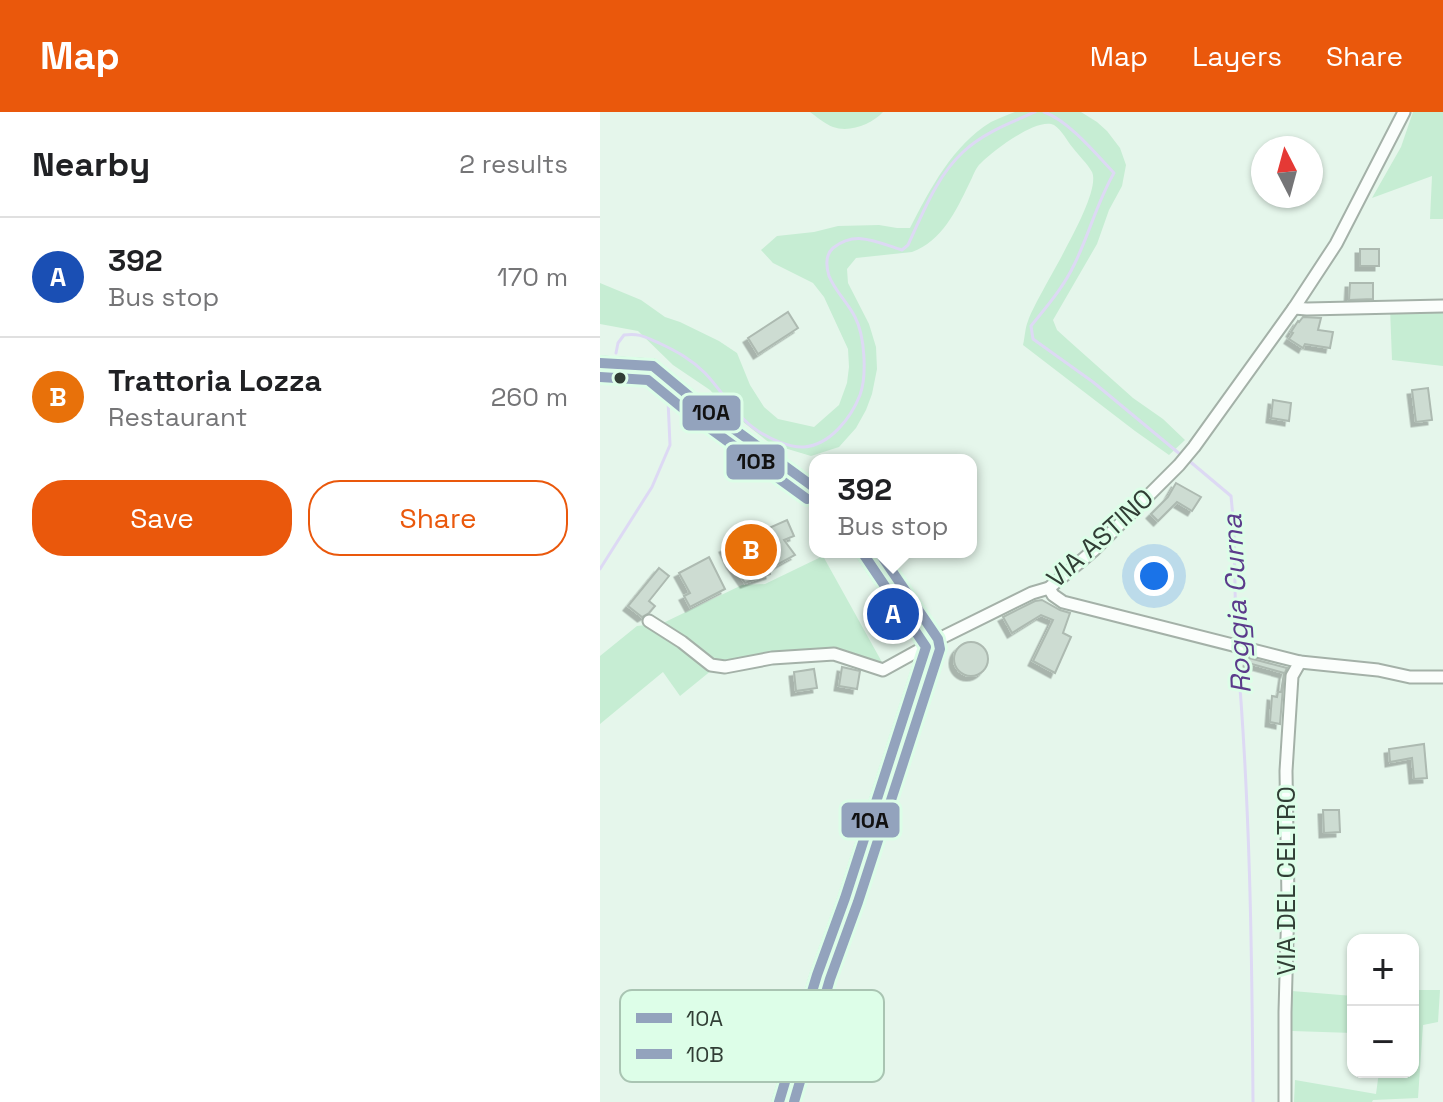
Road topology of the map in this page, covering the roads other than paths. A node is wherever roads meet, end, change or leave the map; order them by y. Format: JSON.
{"nodes":[{"id":1,"x":1404,"y":112,"type":"edge"},
{"id":2,"x":1443,"y":306,"type":"edge"},
{"id":3,"x":1294,"y":308,"type":"junction"},
{"id":4,"x":600,"y":363,"type":"edge"},
{"id":5,"x":809,"y":484,"type":"edge"},
{"id":6,"x":866,"y":558,"type":"edge"},
{"id":7,"x":1049,"y":588,"type":"junction"},
{"id":8,"x":649,"y":621,"type":"dead end"},
{"id":9,"x":926,"y":647,"type":"junction"},
{"id":10,"x":1300,"y":662,"type":"junction"},
{"id":11,"x":1443,"y":677,"type":"edge"},
{"id":12,"x":813,"y":990,"type":"edge"},
{"id":13,"x":785,"y":1082,"type":"edge"},
{"id":14,"x":779,"y":1102,"type":"edge"},
{"id":15,"x":1285,"y":1102,"type":"edge"}],
"edges":[{"from":1,"to":3,"type":"street","name":"VIA ASTINO"},
{"from":2,"to":3,"type":"street"},
{"from":3,"to":7,"type":"street","name":"VIA ASTINO"},
{"from":4,"to":5,"type":"street"},
{"from":6,"to":9,"type":"street"},
{"from":7,"to":9,"type":"street","name":"VIA ASTINO"},
{"from":7,"to":10,"type":"street"},
{"from":8,"to":9,"type":"street","name":"VIA ASTINO"},
{"from":9,"to":12,"type":"street"},
{"from":10,"to":11,"type":"street"},
{"from":10,"to":15,"type":"street","name":"VIA DEL CELTRO"},
{"from":13,"to":14,"type":"street"}]}
